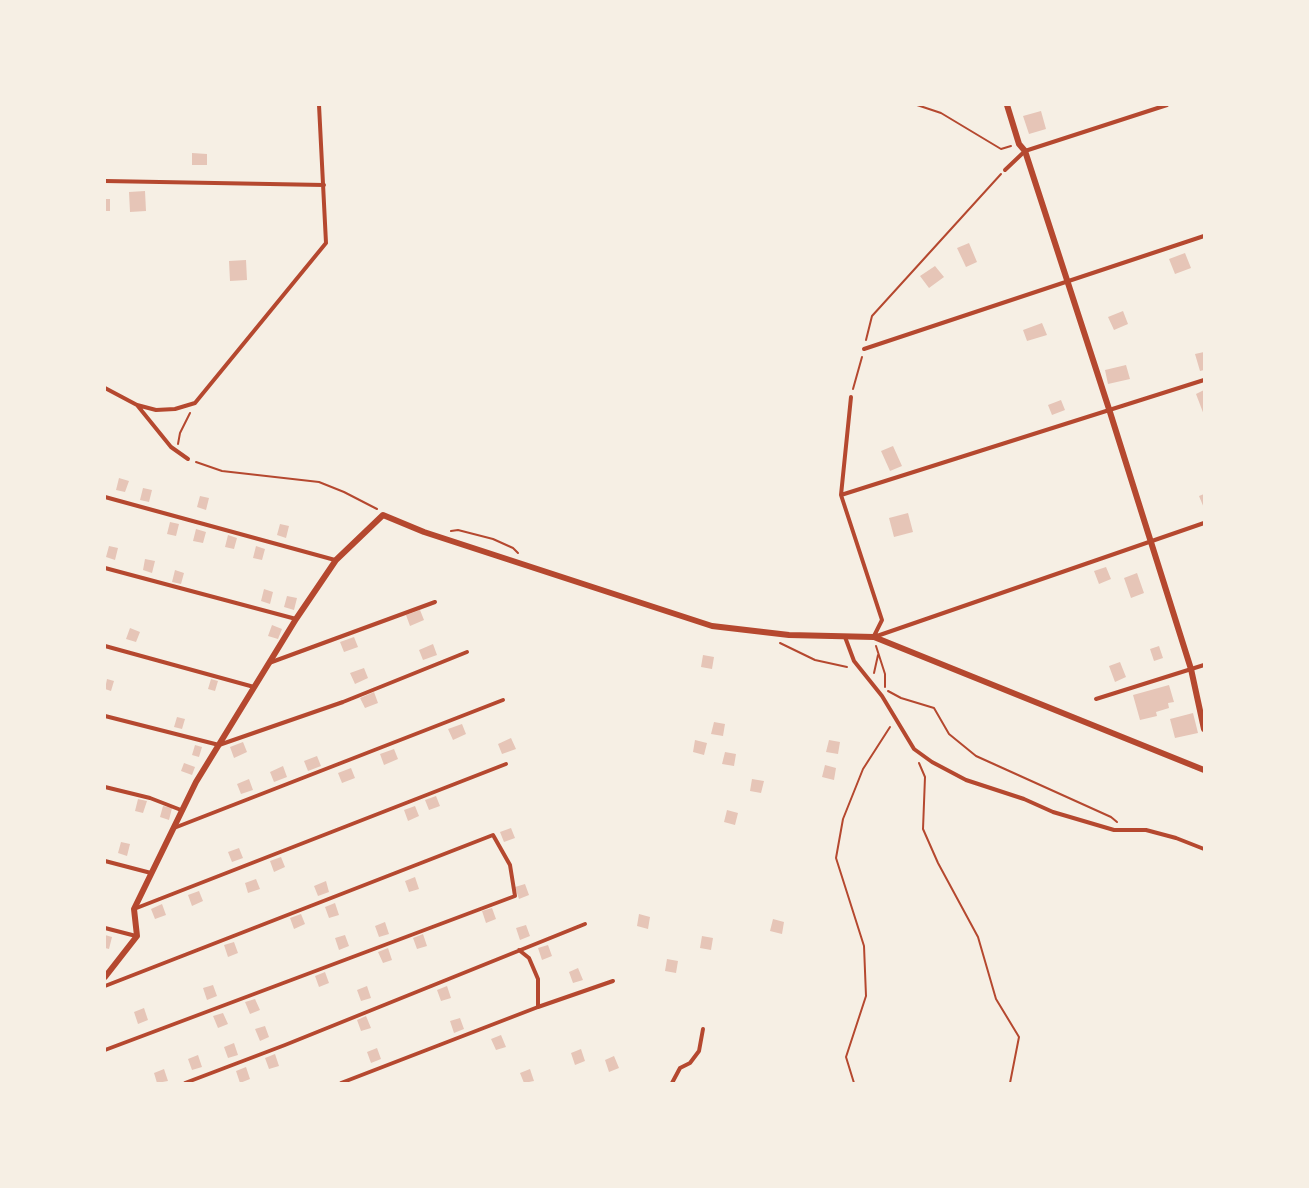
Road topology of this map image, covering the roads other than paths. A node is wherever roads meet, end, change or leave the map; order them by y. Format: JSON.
{"nodes":[{"id":1,"x":319,"y":105,"type":"edge"},
{"id":2,"x":1007,"y":105,"type":"edge"},
{"id":3,"x":1167,"y":105,"type":"edge"},
{"id":4,"x":1025,"y":151,"type":"junction"},
{"id":5,"x":1005,"y":170,"type":"road end"},
{"id":6,"x":105,"y":182,"type":"edge"},
{"id":7,"x":324,"y":184,"type":"junction"},
{"id":8,"x":1204,"y":236,"type":"edge"},
{"id":9,"x":1066,"y":280,"type":"junction"},
{"id":10,"x":864,"y":349,"type":"road end"},
{"id":11,"x":1204,"y":380,"type":"edge"},
{"id":12,"x":105,"y":388,"type":"edge"},
{"id":13,"x":851,"y":397,"type":"road end"},
{"id":14,"x":137,"y":405,"type":"junction"},
{"id":15,"x":1109,"y":409,"type":"junction"},
{"id":16,"x":188,"y":459,"type":"road end"},
{"id":17,"x":841,"y":495,"type":"junction"},
{"id":18,"x":105,"y":497,"type":"edge"},
{"id":19,"x":1204,"y":524,"type":"edge"},
{"id":20,"x":1150,"y":541,"type":"junction"},
{"id":21,"x":336,"y":560,"type":"junction"},
{"id":22,"x":105,"y":568,"type":"edge"},
{"id":23,"x":435,"y":602,"type":"dead end"},
{"id":24,"x":296,"y":619,"type":"junction"},
{"id":25,"x":844,"y":636,"type":"junction"},
{"id":26,"x":874,"y":636,"type":"junction"},
{"id":27,"x":105,"y":646,"type":"edge"},
{"id":28,"x":467,"y":652,"type":"dead end"},
{"id":29,"x":268,"y":664,"type":"junction"},
{"id":30,"x":1204,"y":665,"type":"edge"},
{"id":31,"x":1191,"y":669,"type":"junction"},
{"id":32,"x":254,"y":687,"type":"junction"},
{"id":33,"x":1096,"y":699,"type":"dead end"},
{"id":34,"x":504,"y":700,"type":"dead end"},
{"id":35,"x":105,"y":716,"type":"edge"},
{"id":36,"x":1204,"y":729,"type":"edge"},
{"id":37,"x":219,"y":745,"type":"junction"},
{"id":38,"x":506,"y":764,"type":"dead end"},
{"id":39,"x":1204,"y":768,"type":"edge"},
{"id":40,"x":105,"y":787,"type":"edge"},
{"id":41,"x":181,"y":810,"type":"junction"},
{"id":42,"x":173,"y":828,"type":"junction"},
{"id":43,"x":1204,"y":849,"type":"edge"},
{"id":44,"x":105,"y":861,"type":"edge"},
{"id":45,"x":151,"y":873,"type":"junction"},
{"id":46,"x":134,"y":909,"type":"junction"},
{"id":47,"x":585,"y":924,"type":"dead end"},
{"id":48,"x":105,"y":928,"type":"edge"},
{"id":49,"x":137,"y":936,"type":"junction"},
{"id":50,"x":519,"y":950,"type":"junction"},
{"id":51,"x":105,"y":977,"type":"edge"},
{"id":52,"x":613,"y":981,"type":"dead end"},
{"id":53,"x":105,"y":986,"type":"edge"},
{"id":54,"x":538,"y":1007,"type":"junction"},
{"id":55,"x":703,"y":1029,"type":"dead end"},
{"id":56,"x":105,"y":1050,"type":"edge"},
{"id":57,"x":185,"y":1083,"type":"edge"},
{"id":58,"x":341,"y":1083,"type":"edge"},
{"id":59,"x":672,"y":1083,"type":"edge"}],
"edges":[{"from":1,"to":7,"type":"lane"},
{"from":2,"to":4,"type":"street"},
{"from":3,"to":4,"type":"lane"},
{"from":4,"to":5,"type":"lane"},
{"from":4,"to":9,"type":"street"},
{"from":6,"to":7,"type":"lane"},
{"from":7,"to":14,"type":"lane"},
{"from":8,"to":9,"type":"lane"},
{"from":9,"to":10,"type":"lane"},
{"from":9,"to":15,"type":"street"},
{"from":11,"to":15,"type":"lane"},
{"from":12,"to":14,"type":"lane"},
{"from":13,"to":17,"type":"lane"},
{"from":14,"to":16,"type":"lane"},
{"from":15,"to":17,"type":"lane"},
{"from":15,"to":20,"type":"street"},
{"from":17,"to":26,"type":"lane"},
{"from":18,"to":21,"type":"lane"},
{"from":19,"to":20,"type":"lane"},
{"from":20,"to":26,"type":"lane"},
{"from":20,"to":31,"type":"street"},
{"from":21,"to":24,"type":"street"},
{"from":21,"to":25,"type":"street"},
{"from":22,"to":24,"type":"lane"},
{"from":23,"to":29,"type":"lane"},
{"from":24,"to":29,"type":"street"},
{"from":25,"to":26,"type":"street"},
{"from":25,"to":43,"type":"lane"},
{"from":26,"to":39,"type":"street"},
{"from":27,"to":32,"type":"lane"},
{"from":28,"to":37,"type":"lane"},
{"from":29,"to":32,"type":"street"},
{"from":30,"to":31,"type":"lane"},
{"from":31,"to":33,"type":"lane"},
{"from":31,"to":36,"type":"street"},
{"from":32,"to":37,"type":"street"},
{"from":34,"to":42,"type":"lane"},
{"from":35,"to":37,"type":"lane"},
{"from":37,"to":41,"type":"street"},
{"from":38,"to":46,"type":"lane"},
{"from":40,"to":41,"type":"lane"},
{"from":41,"to":42,"type":"street"},
{"from":42,"to":45,"type":"street"},
{"from":44,"to":45,"type":"lane"},
{"from":45,"to":46,"type":"street"},
{"from":46,"to":49,"type":"street"},
{"from":47,"to":50,"type":"lane"},
{"from":48,"to":49,"type":"lane"},
{"from":49,"to":51,"type":"street"},
{"from":50,"to":54,"type":"lane"},
{"from":50,"to":57,"type":"lane"},
{"from":52,"to":54,"type":"lane"},
{"from":53,"to":56,"type":"lane"},
{"from":54,"to":58,"type":"lane"},
{"from":55,"to":59,"type":"lane"}]}
